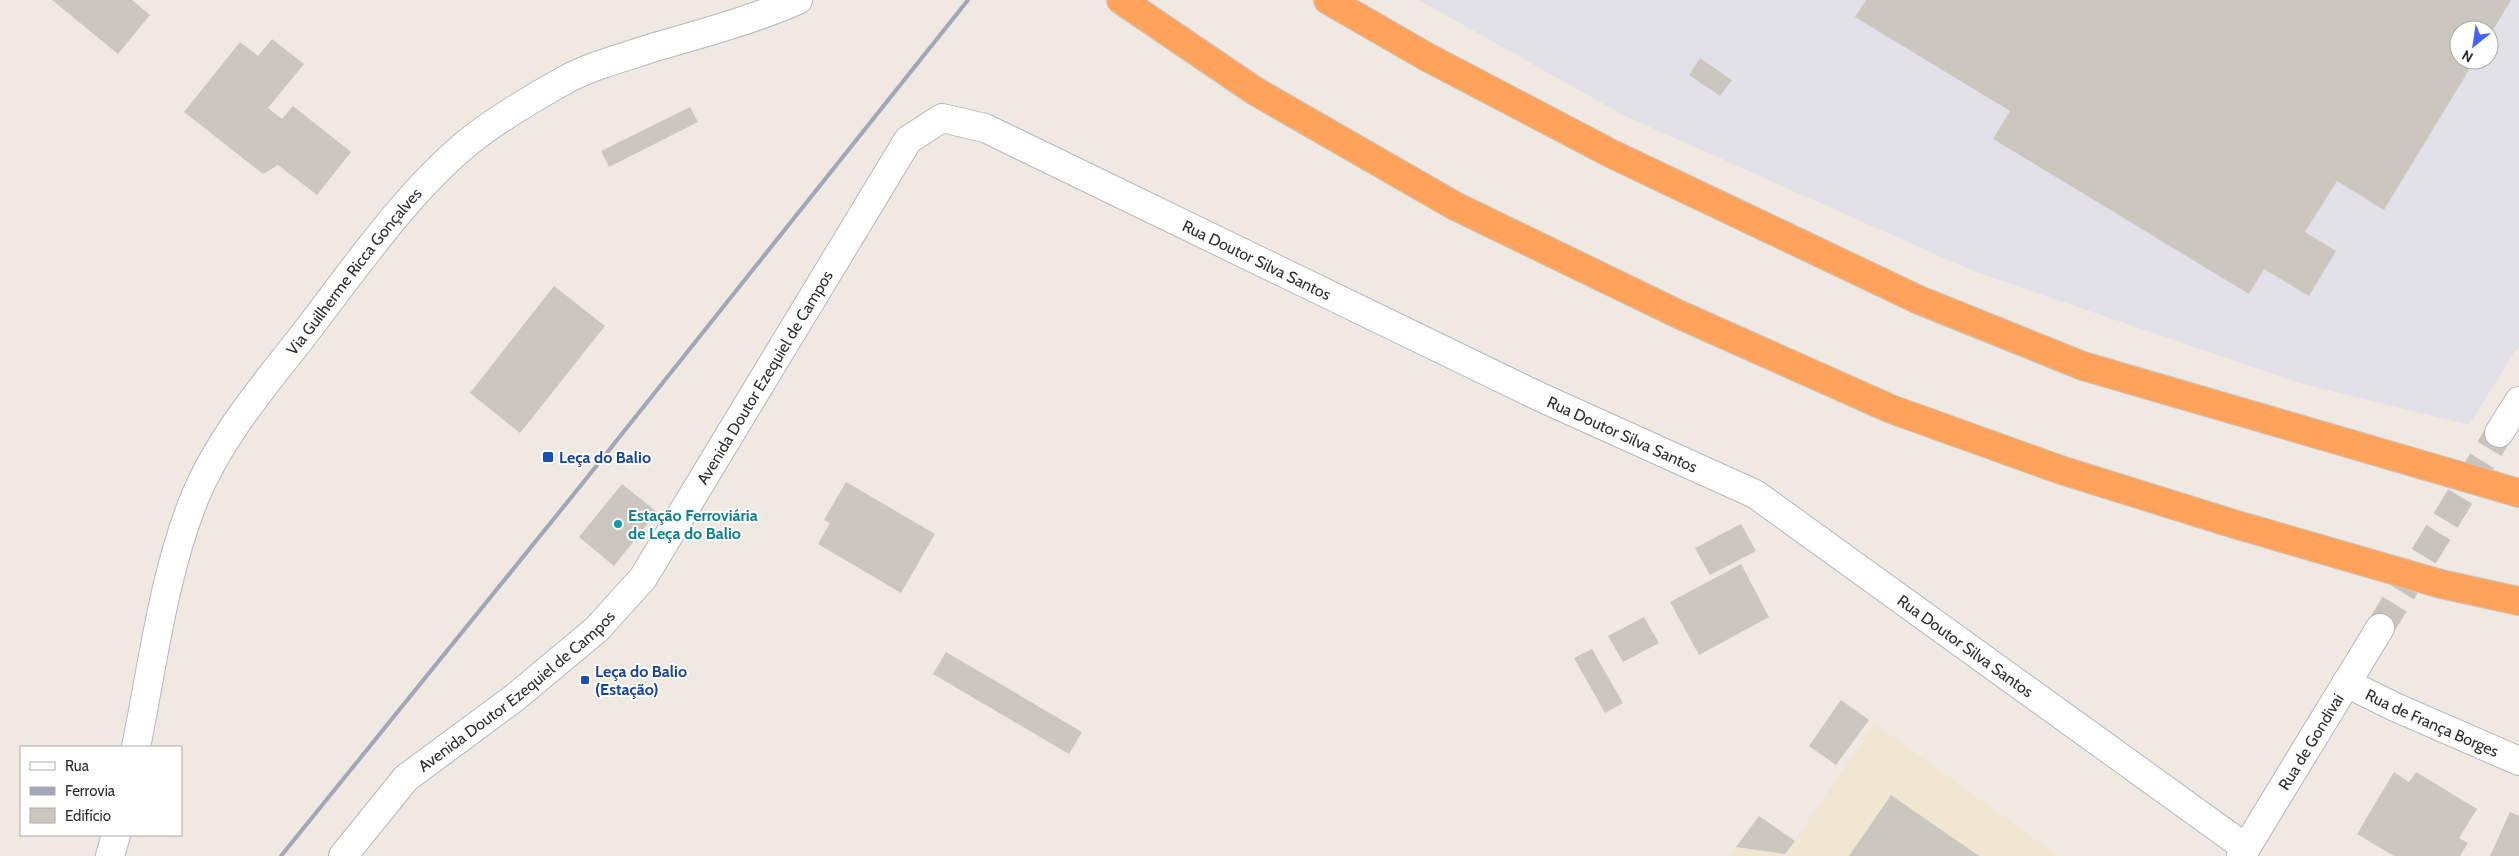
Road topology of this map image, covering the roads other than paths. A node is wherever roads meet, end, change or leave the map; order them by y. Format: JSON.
{"nodes":[{"id":1,"x":798,"y":0,"type":"edge"},
{"id":2,"x":1120,"y":0,"type":"edge"},
{"id":3,"x":1328,"y":0,"type":"edge"},
{"id":4,"x":942,"y":118,"type":"joint"},
{"id":5,"x":2519,"y":401,"type":"edge"},
{"id":6,"x":2499,"y":433,"type":"tunnel mouth"},
{"id":7,"x":2519,"y":493,"type":"edge"},
{"id":8,"x":2519,"y":601,"type":"edge"},
{"id":9,"x":2380,"y":628,"type":"tunnel mouth"},
{"id":10,"x":2346,"y":683,"type":"junction"},
{"id":11,"x":136,"y":746,"type":"edge"},
{"id":12,"x":2519,"y":761,"type":"edge"},
{"id":13,"x":116,"y":836,"type":"edge"},
{"id":14,"x":2243,"y":852,"type":"edge"},
{"id":15,"x":110,"y":856,"type":"edge"},
{"id":16,"x":343,"y":856,"type":"edge"}],
"edges":[{"from":1,"to":11,"type":"street","name":"Via Guilherme Ricca Gonçalves"},
{"from":2,"to":8,"type":"highway"},
{"from":3,"to":7,"type":"highway"},
{"from":4,"to":14,"type":"street","name":"Rua Doutor Silva Santos"},
{"from":4,"to":16,"type":"street","name":"Avenida Doutor Ezequiel de Campos"},
{"from":5,"to":6,"type":"street"},
{"from":9,"to":10,"type":"street","name":"Rua de Gondivai"},
{"from":10,"to":12,"type":"street","name":"Rua de França Borges"},
{"from":10,"to":14,"type":"street","name":"Rua de Gondivai"},
{"from":13,"to":15,"type":"street"}]}
